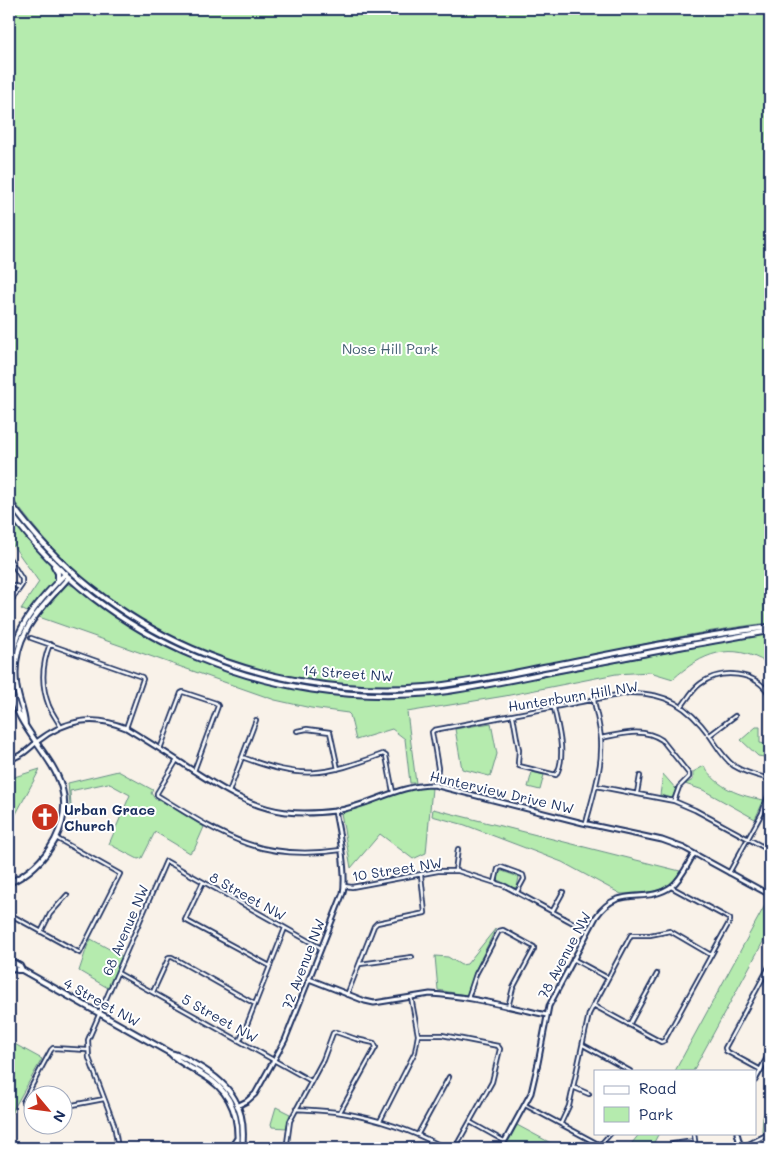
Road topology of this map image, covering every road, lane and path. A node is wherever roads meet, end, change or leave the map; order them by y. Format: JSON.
{"nodes":[{"id":1,"x":9,"y":501,"type":"edge"},
{"id":2,"x":9,"y":511,"type":"edge"},
{"id":3,"x":44,"y":553,"type":"junction"},
{"id":4,"x":9,"y":558,"type":"edge"},
{"id":5,"x":69,"y":569,"type":"junction"},
{"id":6,"x":73,"y":573,"type":"junction"},
{"id":7,"x":65,"y":574,"type":"junction"},
{"id":8,"x":68,"y":578,"type":"junction"},
{"id":9,"x":58,"y":580,"type":"junction"},
{"id":10,"x":75,"y":583,"type":"junction"},
{"id":11,"x":9,"y":584,"type":"edge"},
{"id":12,"x":19,"y":588,"type":"junction"},
{"id":13,"x":57,"y":590,"type":"junction"},
{"id":14,"x":13,"y":598,"type":"dead end"},
{"id":15,"x":770,"y":627,"type":"edge"},
{"id":16,"x":770,"y":631,"type":"edge"},
{"id":17,"x":31,"y":638,"type":"dead end"},
{"id":18,"x":50,"y":644,"type":"junction"},
{"id":19,"x":770,"y":693,"type":"edge"},
{"id":20,"x":594,"y":700,"type":"junction"},
{"id":21,"x":682,"y":706,"type":"junction"},
{"id":22,"x":554,"y":708,"type":"junction"},
{"id":23,"x":513,"y":716,"type":"junction"},
{"id":24,"x":734,"y":716,"type":"dead end"},
{"id":25,"x":256,"y":720,"type":"dead end"},
{"id":26,"x":25,"y":724,"type":"junction"},
{"id":27,"x":61,"y":726,"type":"junction"},
{"id":28,"x":126,"y":728,"type":"junction"},
{"id":29,"x":297,"y":731,"type":"dead end"},
{"id":30,"x":710,"y":735,"type":"junction"},
{"id":31,"x":601,"y":738,"type":"junction"},
{"id":32,"x":36,"y":742,"type":"junction"},
{"id":33,"x":160,"y":749,"type":"junction"},
{"id":34,"x":242,"y":757,"type":"junction"},
{"id":35,"x":9,"y":759,"type":"edge"},
{"id":36,"x":177,"y":760,"type":"junction"},
{"id":37,"x":338,"y":769,"type":"junction"},
{"id":38,"x":194,"y":771,"type":"junction"},
{"id":39,"x":640,"y":776,"type":"dead end"},
{"id":40,"x":770,"y":779,"type":"edge"},
{"id":41,"x":9,"y":786,"type":"edge"},
{"id":42,"x":436,"y":786,"type":"junction"},
{"id":43,"x":596,"y":786,"type":"junction"},
{"id":44,"x":770,"y":790,"type":"edge"},
{"id":45,"x":229,"y":792,"type":"junction"},
{"id":46,"x":393,"y":792,"type":"junction"},
{"id":47,"x":637,"y":793,"type":"junction"},
{"id":48,"x":9,"y":794,"type":"edge"},
{"id":49,"x":674,"y":801,"type":"junction"},
{"id":50,"x":335,"y":811,"type":"junction"},
{"id":51,"x":586,"y":823,"type":"junction"},
{"id":52,"x":56,"y":838,"type":"junction"},
{"id":53,"x":748,"y":838,"type":"junction"},
{"id":54,"x":458,"y":849,"type":"dead end"},
{"id":55,"x":341,"y":850,"type":"junction"},
{"id":56,"x":769,"y":850,"type":"edge"},
{"id":57,"x":694,"y":854,"type":"junction"},
{"id":58,"x":166,"y":861,"type":"joint"},
{"id":59,"x":455,"y":871,"type":"junction"},
{"id":60,"x":729,"y":873,"type":"junction"},
{"id":61,"x":421,"y":875,"type":"junction"},
{"id":62,"x":203,"y":882,"type":"junction"},
{"id":63,"x":495,"y":882,"type":"junction"},
{"id":64,"x":9,"y":883,"type":"edge"},
{"id":65,"x":344,"y":886,"type":"junction"},
{"id":66,"x":671,"y":887,"type":"junction"},
{"id":67,"x":517,"y":892,"type":"junction"},
{"id":68,"x":563,"y":892,"type":"dead end"},
{"id":69,"x":67,"y":895,"type":"dead end"},
{"id":70,"x":770,"y":895,"type":"edge"},
{"id":71,"x":552,"y":912,"type":"junction"},
{"id":72,"x":9,"y":914,"type":"edge"},
{"id":73,"x":285,"y":928,"type":"junction"},
{"id":74,"x":40,"y":932,"type":"junction"},
{"id":75,"x":588,"y":932,"type":"junction"},
{"id":76,"x":321,"y":948,"type":"junction"},
{"id":77,"x":711,"y":955,"type":"junction"},
{"id":78,"x":412,"y":957,"type":"dead end"},
{"id":79,"x":573,"y":959,"type":"junction"},
{"id":80,"x":9,"y":960,"type":"edge"},
{"id":81,"x":360,"y":964,"type":"junction"},
{"id":82,"x":770,"y":965,"type":"edge"},
{"id":83,"x":9,"y":966,"type":"edge"},
{"id":84,"x":270,"y":966,"type":"junction"},
{"id":85,"x":22,"y":970,"type":"junction"},
{"id":86,"x":118,"y":973,"type":"junction"},
{"id":87,"x":657,"y":974,"type":"dead end"},
{"id":88,"x":608,"y":978,"type":"junction"},
{"id":89,"x":309,"y":979,"type":"junction"},
{"id":90,"x":153,"y":992,"type":"junction"},
{"id":91,"x":347,"y":995,"type":"junction"},
{"id":92,"x":411,"y":997,"type":"junction"},
{"id":93,"x":468,"y":998,"type":"junction"},
{"id":94,"x":255,"y":1004,"type":"junction"},
{"id":95,"x":593,"y":1005,"type":"junction"},
{"id":96,"x":508,"y":1007,"type":"junction"},
{"id":97,"x":100,"y":1014,"type":"junction"},
{"id":98,"x":547,"y":1015,"type":"junction"},
{"id":99,"x":629,"y":1025,"type":"junction"},
{"id":100,"x":418,"y":1035,"type":"junction"},
{"id":101,"x":239,"y":1040,"type":"junction"},
{"id":102,"x":583,"y":1045,"type":"junction"},
{"id":103,"x":88,"y":1050,"type":"junction"},
{"id":104,"x":170,"y":1053,"type":"junction"},
{"id":105,"x":770,"y":1053,"type":"edge"},
{"id":106,"x":274,"y":1060,"type":"junction"},
{"id":107,"x":628,"y":1070,"type":"edge"},
{"id":108,"x":761,"y":1070,"type":"junction"},
{"id":109,"x":449,"y":1078,"type":"dead end"},
{"id":110,"x":756,"y":1078,"type":"edge"},
{"id":111,"x":311,"y":1081,"type":"junction"},
{"id":112,"x":32,"y":1084,"type":"edge"},
{"id":113,"x":574,"y":1087,"type":"junction"},
{"id":114,"x":589,"y":1094,"type":"dead end"},
{"id":115,"x":104,"y":1099,"type":"junction"},
{"id":116,"x":525,"y":1104,"type":"junction"},
{"id":117,"x":72,"y":1105,"type":"edge"},
{"id":118,"x":238,"y":1106,"type":"junction"},
{"id":119,"x":234,"y":1108,"type":"junction"},
{"id":120,"x":296,"y":1109,"type":"junction"},
{"id":121,"x":340,"y":1112,"type":"junction"},
{"id":122,"x":380,"y":1121,"type":"junction"},
{"id":123,"x":470,"y":1122,"type":"junction"},
{"id":124,"x":561,"y":1123,"type":"junction"},
{"id":125,"x":770,"y":1133,"type":"edge"},
{"id":126,"x":418,"y":1134,"type":"junction"},
{"id":127,"x":610,"y":1134,"type":"edge"},
{"id":128,"x":694,"y":1134,"type":"edge"},
{"id":129,"x":737,"y":1134,"type":"edge"},
{"id":130,"x":238,"y":1137,"type":"junction"},
{"id":131,"x":504,"y":1141,"type":"junction"},
{"id":132,"x":694,"y":1141,"type":"junction"},
{"id":133,"x":244,"y":1147,"type":"edge"},
{"id":134,"x":118,"y":1148,"type":"edge"},
{"id":135,"x":231,"y":1148,"type":"edge"},
{"id":136,"x":237,"y":1148,"type":"edge"},
{"id":137,"x":290,"y":1148,"type":"edge"},
{"id":138,"x":446,"y":1148,"type":"edge"},
{"id":139,"x":455,"y":1148,"type":"edge"},
{"id":140,"x":501,"y":1148,"type":"edge"},
{"id":141,"x":671,"y":1148,"type":"edge"},
{"id":142,"x":696,"y":1148,"type":"edge"},
{"id":143,"x":741,"y":1148,"type":"edge"}],
"edges":[{"from":1,"to":5,"type":"main road","name":"14 Street NW"},
{"from":2,"to":3,"type":"main road","name":"14 Street NW"},
{"from":3,"to":7,"type":"main road","name":"14 Street NW"},
{"from":3,"to":9,"type":"main road"},
{"from":4,"to":12,"type":"street"},
{"from":5,"to":6,"type":"main road","name":"14 Street NW"},
{"from":5,"to":7,"type":"main road"},
{"from":6,"to":8,"type":"main road"},
{"from":6,"to":15,"type":"main road","name":"14 Street NW"},
{"from":7,"to":8,"type":"main road","name":"14 Street NW"},
{"from":7,"to":9,"type":"main road"},
{"from":8,"to":10,"type":"main road","name":"14 Street NW"},
{"from":8,"to":13,"type":"main road"},
{"from":9,"to":26,"type":"main road"},
{"from":10,"to":13,"type":"main road"},
{"from":10,"to":16,"type":"main road","name":"14 Street NW"},
{"from":11,"to":12,"type":"street"},
{"from":12,"to":14,"type":"street"},
{"from":13,"to":26,"type":"main road"},
{"from":17,"to":18,"type":"street"},
{"from":18,"to":27,"type":"street"},
{"from":18,"to":28,"type":"street"},
{"from":19,"to":21,"type":"street"},
{"from":20,"to":21,"type":"street","name":"Hunterburn Hill NW"},
{"from":20,"to":22,"type":"street","name":"Hunterburn Hill NW"},
{"from":20,"to":31,"type":"street"},
{"from":21,"to":30,"type":"street","name":"Hunterburn Hill NW"},
{"from":22,"to":23,"type":"street","name":"Hunterburn Hill NW"},
{"from":22,"to":23,"type":"street"},
{"from":23,"to":42,"type":"street","name":"Hunterburn Hill NW"},
{"from":24,"to":30,"type":"street"},
{"from":25,"to":34,"type":"street"},
{"from":26,"to":32,"type":"main road"},
{"from":27,"to":28,"type":"street","name":"Hunterview Drive NW"},
{"from":27,"to":32,"type":"street","name":"Hunterview Drive NW"},
{"from":28,"to":33,"type":"street","name":"Hunterview Drive NW"},
{"from":29,"to":37,"type":"street"},
{"from":30,"to":40,"type":"street","name":"Hunterburn Hill NW"},
{"from":31,"to":43,"type":"street"},
{"from":31,"to":49,"type":"street"},
{"from":32,"to":35,"type":"street","name":"Hunterview Drive NW"},
{"from":32,"to":52,"type":"main road"},
{"from":33,"to":36,"type":"street","name":"Hunterview Drive NW"},
{"from":33,"to":38,"type":"street"},
{"from":34,"to":37,"type":"street"},
{"from":34,"to":45,"type":"street"},
{"from":36,"to":38,"type":"street","name":"Hunterview Drive NW"},
{"from":36,"to":55,"type":"street"},
{"from":37,"to":46,"type":"street"},
{"from":38,"to":45,"type":"street","name":"Hunterview Drive NW"},
{"from":39,"to":47,"type":"street"},
{"from":41,"to":48,"type":"street"},
{"from":42,"to":46,"type":"street","name":"Hunterview Drive NW"},
{"from":42,"to":51,"type":"street","name":"Hunterview Drive NW"},
{"from":43,"to":47,"type":"street"},
{"from":43,"to":51,"type":"street"},
{"from":44,"to":53,"type":"street"},
{"from":45,"to":50,"type":"street","name":"Hunterview Drive NW"},
{"from":46,"to":50,"type":"street","name":"Hunterview Drive NW"},
{"from":47,"to":49,"type":"street"},
{"from":49,"to":53,"type":"street"},
{"from":50,"to":55,"type":"street","name":"72 Avenue NW"},
{"from":51,"to":57,"type":"street","name":"Hunterview Drive NW"},
{"from":52,"to":64,"type":"main road"},
{"from":52,"to":74,"type":"street"},
{"from":53,"to":56,"type":"street"},
{"from":53,"to":60,"type":"street"},
{"from":54,"to":59,"type":"street"},
{"from":55,"to":65,"type":"street","name":"72 Avenue NW"},
{"from":57,"to":60,"type":"street","name":"Hunterview Drive NW"},
{"from":57,"to":66,"type":"street"},
{"from":58,"to":62,"type":"street","name":"8 Street NW"},
{"from":58,"to":86,"type":"street","name":"68 Avenue NW"},
{"from":59,"to":61,"type":"street","name":"10 Street NW"},
{"from":59,"to":63,"type":"street","name":"10 Street NW"},
{"from":60,"to":70,"type":"street","name":"Hunterview Drive NW"},
{"from":61,"to":65,"type":"street","name":"10 Street NW"},
{"from":61,"to":81,"type":"street"},
{"from":62,"to":73,"type":"street","name":"8 Street NW"},
{"from":62,"to":84,"type":"street"},
{"from":63,"to":67,"type":"street","name":"10 Street NW"},
{"from":63,"to":67,"type":"street"},
{"from":65,"to":76,"type":"street","name":"72 Avenue NW"},
{"from":66,"to":75,"type":"street","name":"78 Avenue NW"},
{"from":66,"to":77,"type":"street"},
{"from":67,"to":71,"type":"street","name":"10 Street NW"},
{"from":68,"to":71,"type":"street"},
{"from":69,"to":74,"type":"street"},
{"from":71,"to":75,"type":"street","name":"10 Street NW"},
{"from":72,"to":74,"type":"street"},
{"from":73,"to":76,"type":"street","name":"8 Street NW"},
{"from":73,"to":84,"type":"street"},
{"from":75,"to":79,"type":"street","name":"78 Avenue NW"},
{"from":76,"to":89,"type":"street","name":"72 Avenue NW"},
{"from":77,"to":88,"type":"street"},
{"from":77,"to":99,"type":"street"},
{"from":78,"to":81,"type":"street"},
{"from":79,"to":88,"type":"street"},
{"from":79,"to":98,"type":"street","name":"78 Avenue NW"},
{"from":80,"to":85,"type":"main road","name":"4 Street NW"},
{"from":81,"to":91,"type":"street"},
{"from":82,"to":108,"type":"street"},
{"from":83,"to":85,"type":"main road","name":"4 Street NW"},
{"from":84,"to":94,"type":"street"},
{"from":85,"to":97,"type":"main road","name":"4 Street NW"},
{"from":86,"to":90,"type":"street","name":"5 Street NW"},
{"from":86,"to":97,"type":"street","name":"68 Avenue NW"},
{"from":87,"to":99,"type":"street"},
{"from":88,"to":95,"type":"street"},
{"from":89,"to":91,"type":"street"},
{"from":89,"to":106,"type":"street","name":"72 Avenue NW"},
{"from":90,"to":94,"type":"street"},
{"from":90,"to":101,"type":"street","name":"5 Street NW"},
{"from":91,"to":92,"type":"street"},
{"from":92,"to":93,"type":"street"},
{"from":92,"to":100,"type":"street"},
{"from":93,"to":96,"type":"street"},
{"from":93,"to":96,"type":"street"},
{"from":94,"to":101,"type":"street"},
{"from":95,"to":99,"type":"street"},
{"from":95,"to":102,"type":"street"},
{"from":96,"to":98,"type":"street"},
{"from":97,"to":103,"type":"street","name":"68 Avenue NW"},
{"from":97,"to":104,"type":"main road","name":"4 Street NW"},
{"from":98,"to":116,"type":"street","name":"78 Avenue NW"},
{"from":100,"to":122,"type":"street"},
{"from":100,"to":123,"type":"street"},
{"from":101,"to":106,"type":"street","name":"5 Street NW"},
{"from":102,"to":107,"type":"street"},
{"from":102,"to":113,"type":"street"},
{"from":103,"to":112,"type":"street"},
{"from":103,"to":115,"type":"street","name":"68 Avenue NW"},
{"from":104,"to":118,"type":"main road","name":"4 Street NW"},
{"from":104,"to":119,"type":"main road","name":"4 Street NW"},
{"from":105,"to":108,"type":"street"},
{"from":106,"to":111,"type":"street","name":"5 Street NW"},
{"from":106,"to":118,"type":"street","name":"72 Avenue NW"},
{"from":108,"to":110,"type":"street"},
{"from":109,"to":126,"type":"street"},
{"from":111,"to":120,"type":"street"},
{"from":111,"to":121,"type":"street"},
{"from":113,"to":114,"type":"street"},
{"from":113,"to":124,"type":"street"},
{"from":115,"to":117,"type":"street"},
{"from":115,"to":134,"type":"street","name":"68 Avenue NW"},
{"from":116,"to":124,"type":"street"},
{"from":116,"to":131,"type":"street","name":"78 Avenue NW"},
{"from":118,"to":119,"type":"street","name":"72 Avenue NW"},
{"from":118,"to":133,"type":"main road","name":"4 Street NW"},
{"from":119,"to":130,"type":"main road","name":"4 Street NW"},
{"from":120,"to":121,"type":"street"},
{"from":120,"to":137,"type":"street"},
{"from":121,"to":122,"type":"street"},
{"from":122,"to":126,"type":"street"},
{"from":123,"to":131,"type":"street"},
{"from":123,"to":139,"type":"street"},
{"from":124,"to":127,"type":"street"},
{"from":125,"to":143,"type":"street"},
{"from":126,"to":138,"type":"street"},
{"from":128,"to":132,"type":"street"},
{"from":129,"to":143,"type":"street"},
{"from":130,"to":135,"type":"main road"},
{"from":130,"to":136,"type":"main road","name":"4 Street NW"},
{"from":131,"to":140,"type":"street","name":"78 Avenue NW"},
{"from":132,"to":141,"type":"street"},
{"from":132,"to":142,"type":"street"}]}
